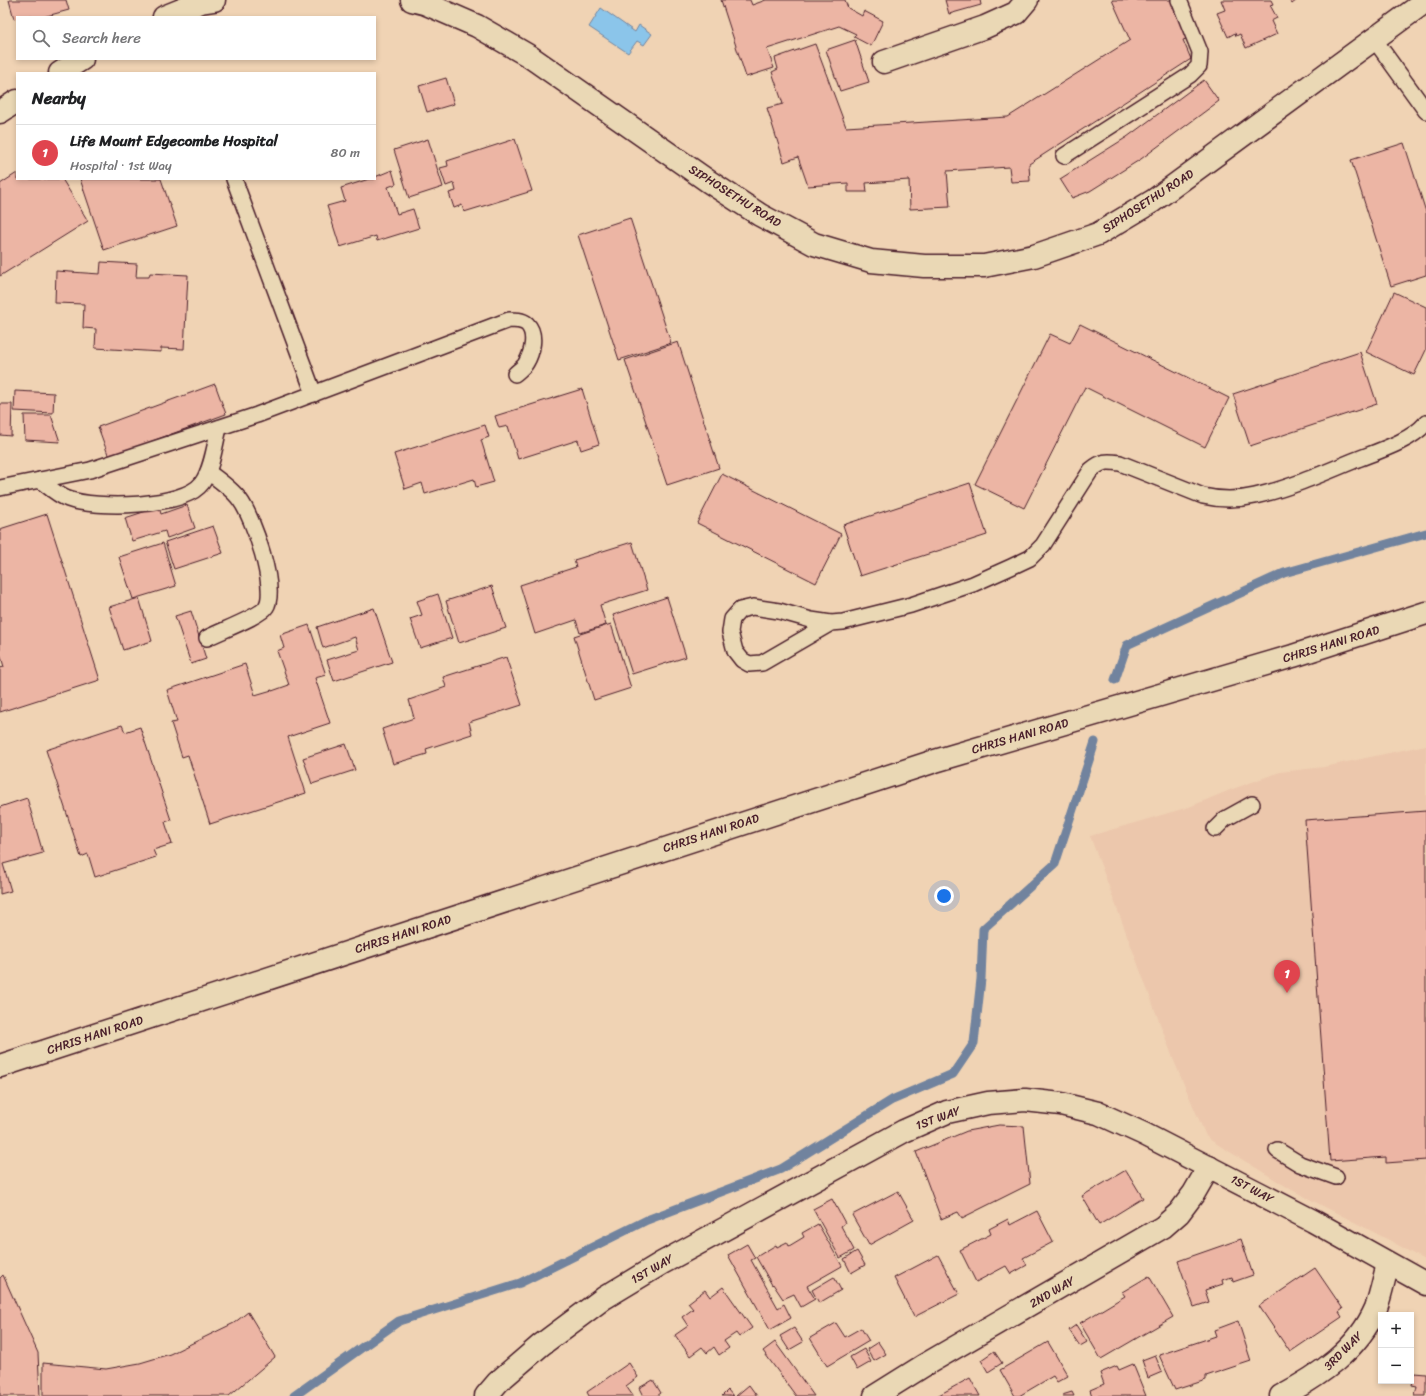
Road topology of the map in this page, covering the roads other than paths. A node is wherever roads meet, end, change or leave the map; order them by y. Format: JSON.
{"nodes":[{"id":1,"x":214,"y":0,"type":"edge"},
{"id":2,"x":412,"y":0,"type":"edge"},
{"id":3,"x":1027,"y":0,"type":"edge"},
{"id":4,"x":1179,"y":0,"type":"edge"},
{"id":5,"x":1426,"y":1,"type":"edge"},
{"id":6,"x":167,"y":16,"type":"edge"},
{"id":7,"x":1374,"y":39,"type":"junction"},
{"id":8,"x":80,"y":60,"type":"edge"},
{"id":9,"x":884,"y":62,"type":"dead end"},
{"id":10,"x":62,"y":72,"type":"edge"},
{"id":11,"x":16,"y":102,"type":"edge"},
{"id":12,"x":1426,"y":111,"type":"edge"},
{"id":13,"x":0,"y":112,"type":"edge"},
{"id":14,"x":1064,"y":156,"type":"dead end"},
{"id":15,"x":234,"y":180,"type":"edge"},
{"id":16,"x":515,"y":374,"type":"dead end"},
{"id":17,"x":314,"y":394,"type":"junction"},
{"id":18,"x":1426,"y":423,"type":"edge"},
{"id":19,"x":219,"y":428,"type":"junction"},
{"id":20,"x":208,"y":472,"type":"junction"},
{"id":21,"x":40,"y":480,"type":"junction"},
{"id":22,"x":0,"y":488,"type":"edge"},
{"id":23,"x":1426,"y":613,"type":"edge"},
{"id":24,"x":831,"y":623,"type":"junction"},
{"id":25,"x":207,"y":638,"type":"dead end"},
{"id":26,"x":1252,"y":804,"type":"dead end"},
{"id":27,"x":1215,"y":829,"type":"dead end"},
{"id":28,"x":0,"y":1066,"type":"edge"},
{"id":29,"x":1277,"y":1150,"type":"dead end"},
{"id":30,"x":1208,"y":1166,"type":"junction"},
{"id":31,"x":1336,"y":1177,"type":"dead end"},
{"id":32,"x":1388,"y":1264,"type":"junction"},
{"id":33,"x":1426,"y":1284,"type":"edge"},
{"id":34,"x":486,"y":1396,"type":"edge"},
{"id":35,"x":875,"y":1396,"type":"edge"},
{"id":36,"x":1281,"y":1396,"type":"edge"}],
"edges":[{"from":1,"to":6,"type":"street"},
{"from":2,"to":7,"type":"street","name":"SIPHOSETHU ROAD"},
{"from":3,"to":9,"type":"street"},
{"from":4,"to":14,"type":"lane"},
{"from":5,"to":7,"type":"street","name":"SIPHOSETHU ROAD"},
{"from":7,"to":12,"type":"lane"},
{"from":8,"to":10,"type":"street"},
{"from":11,"to":13,"type":"street"},
{"from":15,"to":17,"type":"lane"},
{"from":16,"to":17,"type":"lane"},
{"from":17,"to":19,"type":"lane"},
{"from":18,"to":24,"type":"lane"},
{"from":19,"to":20,"type":"lane"},
{"from":19,"to":21,"type":"lane"},
{"from":20,"to":21,"type":"lane"},
{"from":20,"to":25,"type":"lane"},
{"from":21,"to":22,"type":"lane"},
{"from":23,"to":28,"type":"street","name":"CHRIS HANI ROAD"},
{"from":24,"to":24,"type":"lane"},
{"from":26,"to":27,"type":"lane"},
{"from":29,"to":31,"type":"lane"},
{"from":30,"to":32,"type":"street","name":"1ST WAY"},
{"from":30,"to":34,"type":"street","name":"1ST WAY"},
{"from":30,"to":35,"type":"street","name":"2ND WAY"},
{"from":32,"to":33,"type":"street","name":"1ST WAY"},
{"from":32,"to":36,"type":"street","name":"3RD WAY"}]}
